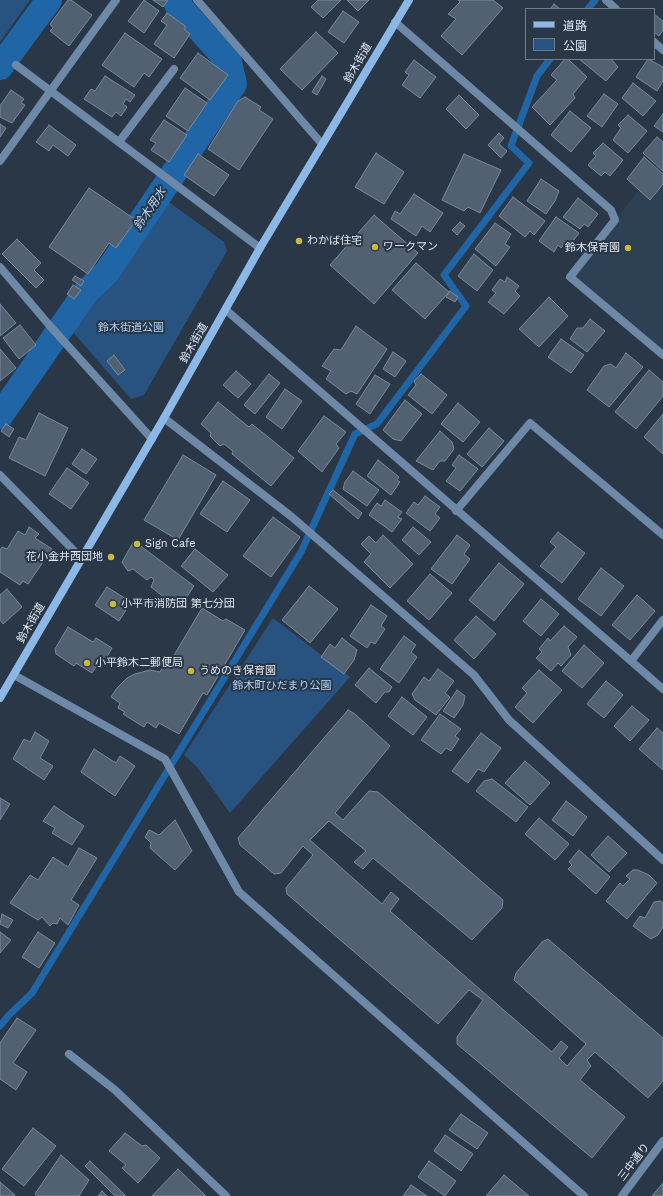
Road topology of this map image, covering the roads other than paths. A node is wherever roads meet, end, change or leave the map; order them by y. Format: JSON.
{"nodes":[{"id":1,"x":116,"y":0,"type":"edge"},
{"id":2,"x":196,"y":0,"type":"edge"},
{"id":3,"x":408,"y":0,"type":"edge"},
{"id":4,"x":606,"y":0,"type":"edge"},
{"id":5,"x":615,"y":8,"type":"edge"},
{"id":6,"x":395,"y":22,"type":"junction"},
{"id":7,"x":655,"y":43,"type":"edge"},
{"id":8,"x":663,"y":50,"type":"edge"},
{"id":9,"x":16,"y":65,"type":"dead end"},
{"id":10,"x":174,"y":69,"type":"dead end"},
{"id":11,"x":49,"y":91,"type":"junction"},
{"id":12,"x":119,"y":142,"type":"junction"},
{"id":13,"x":322,"y":144,"type":"junction"},
{"id":14,"x":0,"y":161,"type":"edge"},
{"id":15,"x":260,"y":248,"type":"junction"},
{"id":16,"x":0,"y":267,"type":"edge"},
{"id":17,"x":226,"y":310,"type":"junction"},
{"id":18,"x":663,"y":355,"type":"edge"},
{"id":19,"x":164,"y":418,"type":"junction"},
{"id":20,"x":152,"y":439,"type":"junction"},
{"id":21,"x":0,"y":474,"type":"edge"},
{"id":22,"x":456,"y":511,"type":"junction"},
{"id":23,"x":663,"y":535,"type":"edge"},
{"id":24,"x":82,"y":559,"type":"junction"},
{"id":25,"x":663,"y":620,"type":"edge"},
{"id":26,"x":631,"y":660,"type":"junction"},
{"id":27,"x":14,"y":675,"type":"junction"},
{"id":28,"x":663,"y":689,"type":"edge"},
{"id":29,"x":0,"y":698,"type":"edge"},
{"id":30,"x":663,"y":860,"type":"edge"},
{"id":31,"x":69,"y":1054,"type":"dead end"},
{"id":32,"x":663,"y":1141,"type":"edge"},
{"id":33,"x":226,"y":1196,"type":"edge"},
{"id":34,"x":584,"y":1196,"type":"edge"},
{"id":35,"x":622,"y":1196,"type":"edge"}],
"edges":[{"from":1,"to":11,"type":"street"},
{"from":2,"to":13,"type":"street"},
{"from":3,"to":6,"type":"main road","name":"鈴木街道"},
{"from":4,"to":5,"type":"street"},
{"from":6,"to":13,"type":"main road","name":"鈴木街道"},
{"from":6,"to":18,"type":"street"},
{"from":7,"to":8,"type":"street"},
{"from":9,"to":11,"type":"street"},
{"from":10,"to":12,"type":"street"},
{"from":11,"to":12,"type":"street"},
{"from":11,"to":14,"type":"street"},
{"from":12,"to":15,"type":"street"},
{"from":13,"to":15,"type":"main road","name":"鈴木街道"},
{"from":15,"to":17,"type":"main road","name":"鈴木街道"},
{"from":16,"to":20,"type":"street"},
{"from":17,"to":19,"type":"main road","name":"鈴木街道"},
{"from":17,"to":22,"type":"street"},
{"from":19,"to":20,"type":"main road","name":"鈴木街道"},
{"from":19,"to":30,"type":"street"},
{"from":20,"to":24,"type":"main road","name":"鈴木街道"},
{"from":21,"to":24,"type":"street"},
{"from":22,"to":23,"type":"street"},
{"from":22,"to":26,"type":"street"},
{"from":24,"to":27,"type":"main road","name":"鈴木街道"},
{"from":25,"to":26,"type":"street"},
{"from":26,"to":28,"type":"street"},
{"from":27,"to":29,"type":"main road","name":"鈴木街道"},
{"from":27,"to":34,"type":"street"},
{"from":31,"to":33,"type":"street"},
{"from":32,"to":35,"type":"street","name":"三中通り"}]}
